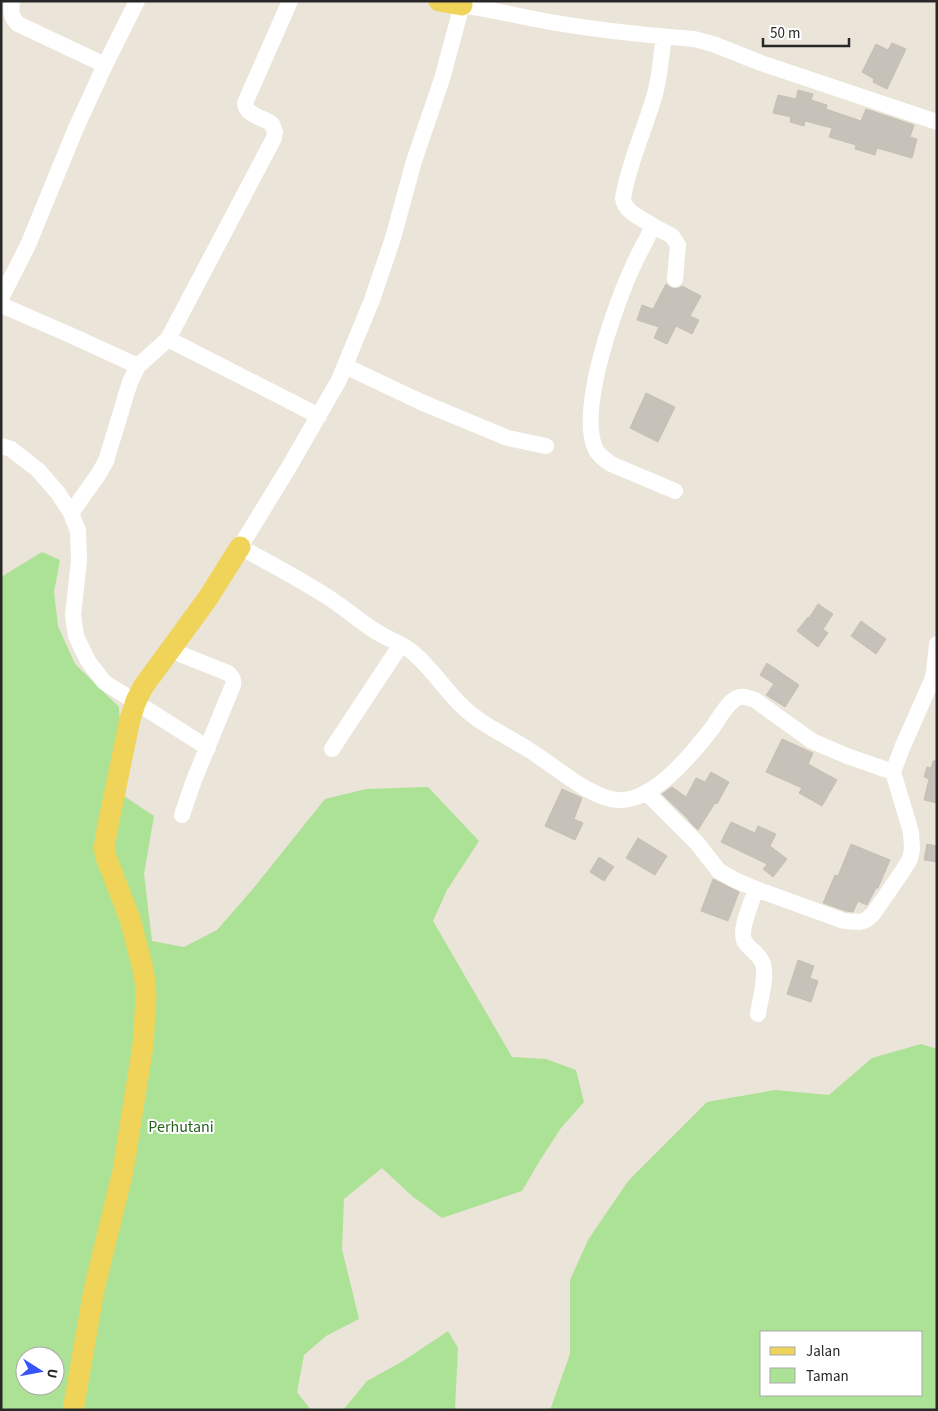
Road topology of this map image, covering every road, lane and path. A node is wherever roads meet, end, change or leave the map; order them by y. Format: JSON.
{"nodes":[{"id":1,"x":12,"y":1,"type":"edge"},
{"id":2,"x":137,"y":1,"type":"edge"},
{"id":3,"x":290,"y":1,"type":"edge"},
{"id":4,"x":439,"y":1,"type":"edge"},
{"id":5,"x":462,"y":5,"type":"junction"},
{"id":6,"x":490,"y":5,"type":"edge"},
{"id":7,"x":664,"y":37,"type":"junction"},
{"id":8,"x":105,"y":65,"type":"junction"},
{"id":9,"x":937,"y":122,"type":"edge"},
{"id":10,"x":653,"y":226,"type":"junction"},
{"id":11,"x":675,"y":279,"type":"dead end"},
{"id":12,"x":1,"y":298,"type":"edge"},
{"id":13,"x":1,"y":306,"type":"edge"},
{"id":14,"x":168,"y":339,"type":"junction"},
{"id":15,"x":138,"y":366,"type":"junction"},
{"id":16,"x":345,"y":366,"type":"junction"},
{"id":17,"x":319,"y":416,"type":"junction"},
{"id":18,"x":1,"y":446,"type":"edge"},
{"id":19,"x":546,"y":446,"type":"dead end"},
{"id":20,"x":675,"y":491,"type":"dead end"},
{"id":21,"x":71,"y":513,"type":"junction"},
{"id":22,"x":240,"y":547,"type":"junction"},
{"id":23,"x":937,"y":644,"type":"edge"},
{"id":24,"x":400,"y":646,"type":"junction"},
{"id":25,"x":170,"y":650,"type":"junction"},
{"id":26,"x":136,"y":701,"type":"junction"},
{"id":27,"x":208,"y":748,"type":"junction"},
{"id":28,"x":332,"y":749,"type":"dead end"},
{"id":29,"x":893,"y":772,"type":"junction"},
{"id":30,"x":647,"y":792,"type":"junction"},
{"id":31,"x":182,"y":815,"type":"dead end"},
{"id":32,"x":756,"y":889,"type":"junction"},
{"id":33,"x":758,"y":1014,"type":"dead end"},
{"id":34,"x":73,"y":1410,"type":"edge"}],
"edges":[{"from":1,"to":8,"type":"street"},
{"from":2,"to":8,"type":"street"},
{"from":3,"to":14,"type":"street"},
{"from":4,"to":5,"type":"main road"},
{"from":5,"to":6,"type":"street"},
{"from":5,"to":16,"type":"street"},
{"from":6,"to":7,"type":"street"},
{"from":7,"to":9,"type":"street"},
{"from":7,"to":10,"type":"street"},
{"from":8,"to":12,"type":"street"},
{"from":10,"to":11,"type":"street"},
{"from":10,"to":20,"type":"street"},
{"from":13,"to":15,"type":"street"},
{"from":14,"to":15,"type":"street"},
{"from":14,"to":17,"type":"street"},
{"from":15,"to":21,"type":"street"},
{"from":16,"to":17,"type":"street"},
{"from":16,"to":19,"type":"street"},
{"from":17,"to":22,"type":"street"},
{"from":18,"to":21,"type":"street"},
{"from":21,"to":26,"type":"street"},
{"from":22,"to":24,"type":"street"},
{"from":22,"to":25,"type":"main road"},
{"from":23,"to":29,"type":"street"},
{"from":24,"to":28,"type":"street"},
{"from":24,"to":30,"type":"street"},
{"from":25,"to":26,"type":"main road"},
{"from":25,"to":27,"type":"street"},
{"from":26,"to":27,"type":"street"},
{"from":26,"to":34,"type":"main road"},
{"from":27,"to":31,"type":"street"},
{"from":29,"to":30,"type":"street"},
{"from":29,"to":32,"type":"street"},
{"from":30,"to":32,"type":"street"},
{"from":32,"to":33,"type":"street"}]}
